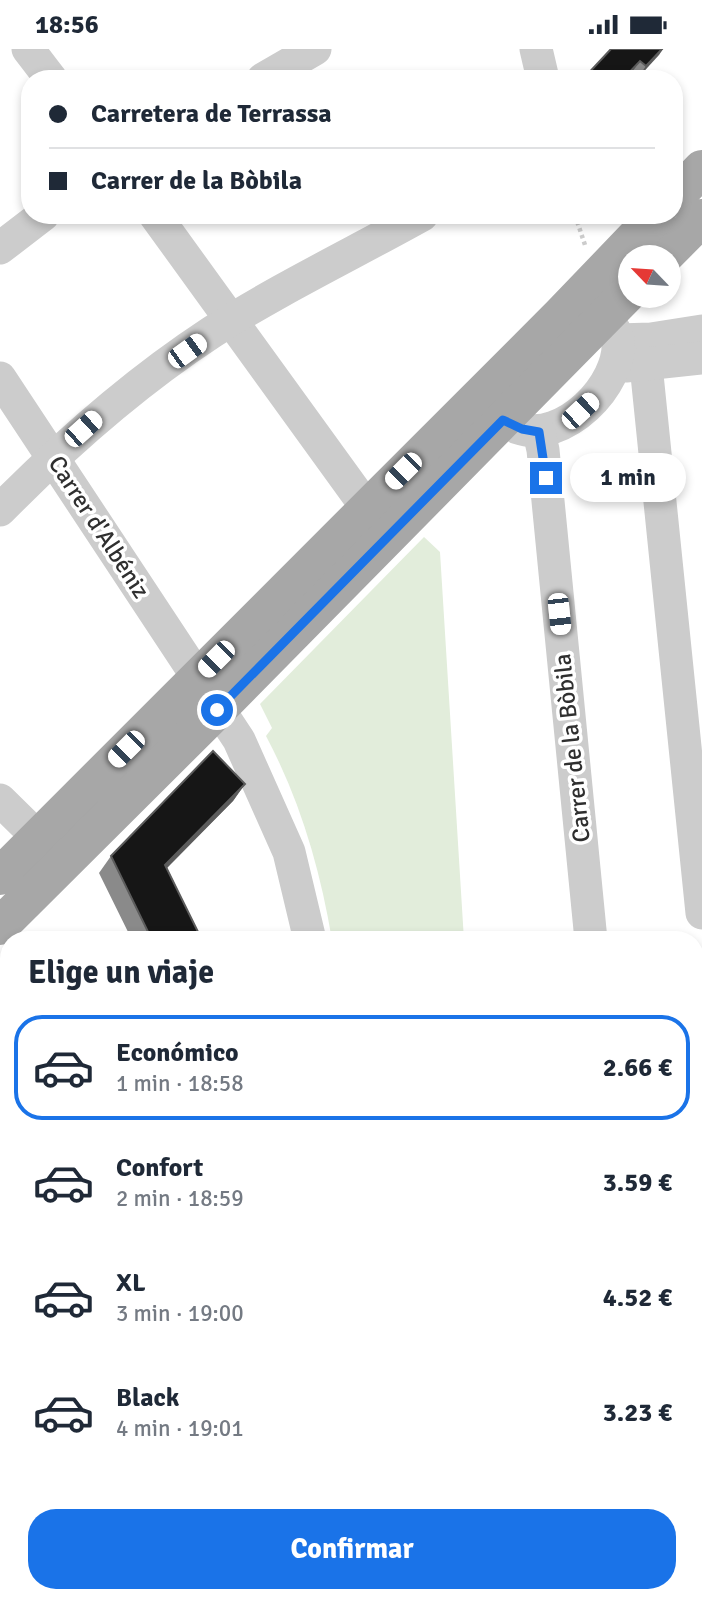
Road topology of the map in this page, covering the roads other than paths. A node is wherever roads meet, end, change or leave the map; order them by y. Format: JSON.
{"nodes":[{"id":1,"x":28,"y":49,"type":"edge"},
{"id":2,"x":536,"y":49,"type":"edge"},
{"id":3,"x":312,"y":58,"type":"edge"},
{"id":4,"x":44,"y":70,"type":"edge"},
{"id":5,"x":284,"y":70,"type":"edge"},
{"id":6,"x":542,"y":70,"type":"edge"},
{"id":7,"x":702,"y":169,"type":"edge"},
{"id":8,"x":683,"y":189,"type":"edge"},
{"id":9,"x":702,"y":218,"type":"edge"},
{"id":10,"x":31,"y":224,"type":"edge"},
{"id":11,"x":162,"y":224,"type":"edge"},
{"id":12,"x":396,"y":224,"type":"edge"},
{"id":13,"x":653,"y":224,"type":"edge"},
{"id":14,"x":675,"y":245,"type":"edge"},
{"id":15,"x":0,"y":248,"type":"edge"},
{"id":16,"x":618,"y":308,"type":"edge"},
{"id":17,"x":232,"y":320,"type":"junction"},
{"id":18,"x":603,"y":330,"type":"junction"},
{"id":19,"x":702,"y":331,"type":"edge"},
{"id":20,"x":702,"y":358,"type":"edge"},
{"id":21,"x":646,"y":365,"type":"junction"},
{"id":22,"x":0,"y":378,"type":"edge"},
{"id":23,"x":495,"y":381,"type":"junction"},
{"id":24,"x":503,"y":420,"type":"junction"},
{"id":25,"x":539,"y":432,"type":"junction"},
{"id":26,"x":53,"y":457,"type":"junction"},
{"id":27,"x":367,"y":508,"type":"junction"},
{"id":28,"x":0,"y":510,"type":"edge"},
{"id":29,"x":198,"y":677,"type":"junction"},
{"id":30,"x":217,"y":710,"type":"junction"},
{"id":31,"x":0,"y":800,"type":"edge"},
{"id":32,"x":51,"y":850,"type":"junction"},
{"id":33,"x":0,"y":876,"type":"edge"},
{"id":34,"x":702,"y":913,"type":"edge"},
{"id":35,"x":0,"y":926,"type":"edge"},
{"id":36,"x":308,"y":931,"type":"edge"},
{"id":37,"x":590,"y":931,"type":"edge"}],
"edges":[{"from":1,"to":4,"type":"street"},
{"from":2,"to":6,"type":"street"},
{"from":3,"to":5,"type":"street"},
{"from":7,"to":8,"type":"main road"},
{"from":9,"to":14,"type":"main road"},
{"from":10,"to":15,"type":"street"},
{"from":11,"to":17,"type":"street"},
{"from":12,"to":17,"type":"street"},
{"from":13,"to":18,"type":"main road"},
{"from":16,"to":18,"type":"main road"},
{"from":17,"to":26,"type":"street"},
{"from":17,"to":27,"type":"street"},
{"from":18,"to":19,"type":"street"},
{"from":18,"to":21,"type":"street"},
{"from":18,"to":23,"type":"main road"},
{"from":18,"to":24,"type":"main road"},
{"from":18,"to":25,"type":"street"},
{"from":20,"to":21,"type":"street"},
{"from":21,"to":34,"type":"street"},
{"from":22,"to":26,"type":"street","name":"Carrer d'Albéniz"},
{"from":23,"to":24,"type":"street"},
{"from":23,"to":27,"type":"main road"},
{"from":24,"to":25,"type":"street"},
{"from":24,"to":30,"type":"main road"},
{"from":25,"to":37,"type":"street","name":"Carrer de la Bòbila"},
{"from":26,"to":28,"type":"street"},
{"from":26,"to":29,"type":"street","name":"Carrer d'Albéniz"},
{"from":27,"to":29,"type":"main road"},
{"from":29,"to":30,"type":"street","name":"Carrer d'Albéniz"},
{"from":29,"to":32,"type":"main road"},
{"from":30,"to":32,"type":"main road"},
{"from":30,"to":36,"type":"street","name":"Carrer d'Albéniz"},
{"from":31,"to":32,"type":"street"},
{"from":32,"to":33,"type":"main road"},
{"from":32,"to":35,"type":"main road"}]}
